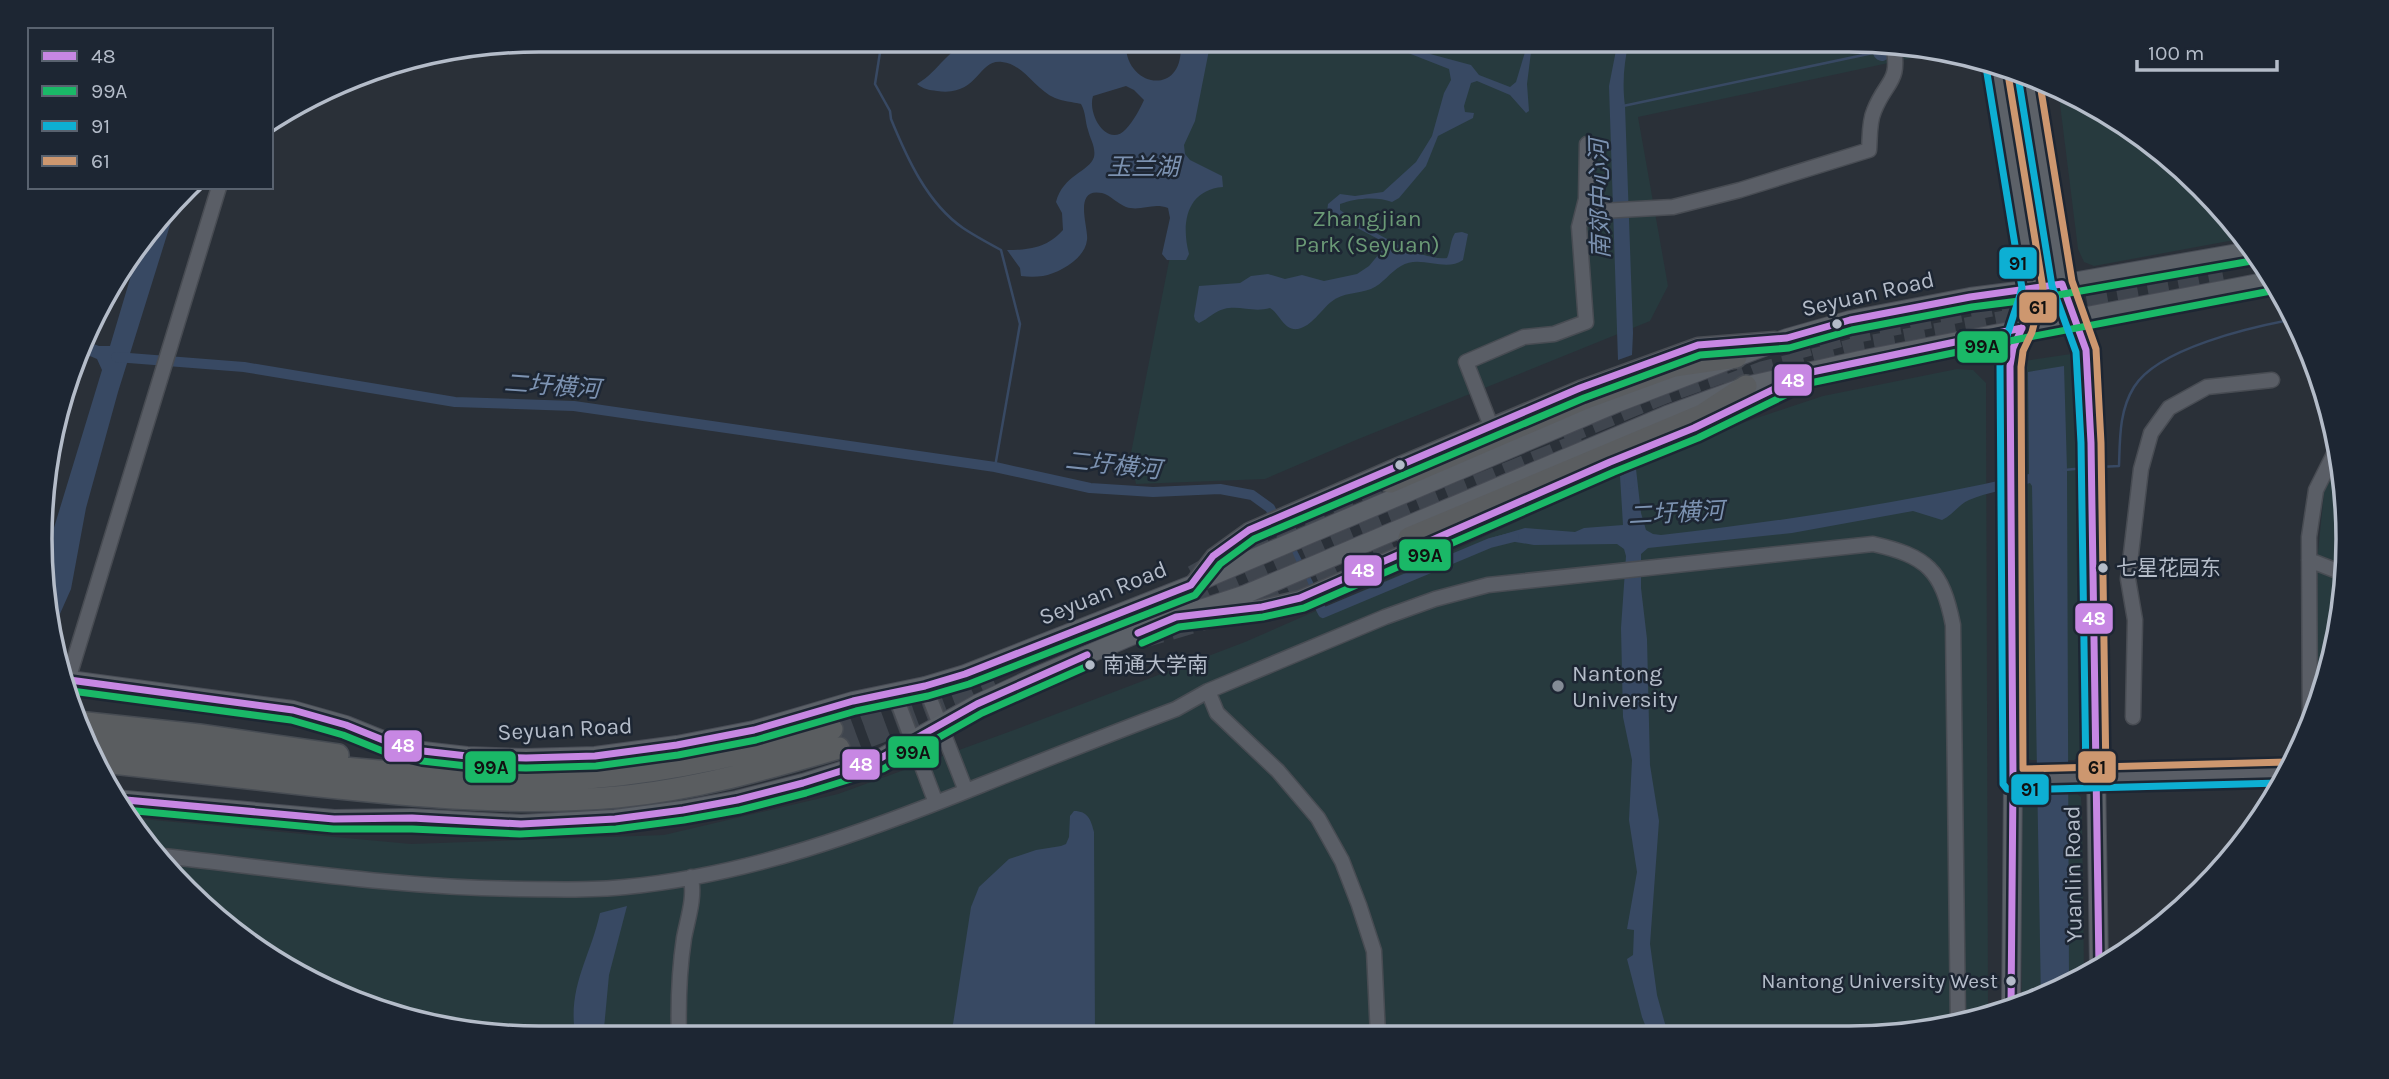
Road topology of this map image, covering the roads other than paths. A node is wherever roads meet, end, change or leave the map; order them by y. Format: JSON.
{"nodes":[{"id":1,"x":1895,"y":55,"type":"edge"},
{"id":2,"x":1998,"y":76,"type":"edge"},
{"id":3,"x":2030,"y":88,"type":"edge"},
{"id":4,"x":1587,"y":144,"type":"dead end"},
{"id":5,"x":218,"y":189,"type":"edge"},
{"id":6,"x":1583,"y":212,"type":"junction"},
{"id":7,"x":2242,"y":252,"type":"edge"},
{"id":8,"x":2262,"y":282,"type":"edge"},
{"id":9,"x":2062,"y":284,"type":"junction"},
{"id":10,"x":2033,"y":289,"type":"junction"},
{"id":11,"x":2073,"y":319,"type":"junction"},
{"id":12,"x":2022,"y":328,"type":"junction"},
{"id":13,"x":1787,"y":338,"type":"junction"},
{"id":14,"x":1736,"y":357,"type":"junction"},
{"id":15,"x":1807,"y":373,"type":"junction"},
{"id":16,"x":2272,"y":380,"type":"dead end"},
{"id":17,"x":1746,"y":386,"type":"junction"},
{"id":18,"x":1491,"y":426,"type":"junction"},
{"id":19,"x":2330,"y":462,"type":"edge"},
{"id":20,"x":1390,"y":482,"type":"tunnel mouth"},
{"id":21,"x":1409,"y":538,"type":"tunnel mouth"},
{"id":22,"x":2309,"y":560,"type":"junction"},
{"id":23,"x":2335,"y":570,"type":"edge"},
{"id":24,"x":1191,"y":584,"type":"junction"},
{"id":25,"x":1176,"y":617,"type":"junction"},
{"id":26,"x":69,"y":666,"type":"edge"},
{"id":27,"x":73,"y":680,"type":"edge"},
{"id":28,"x":925,"y":686,"type":"junction"},
{"id":29,"x":1208,"y":691,"type":"junction"},
{"id":30,"x":894,"y":692,"type":"junction"},
{"id":31,"x":2310,"y":699,"type":"edge"},
{"id":32,"x":2133,"y":717,"type":"dead end"},
{"id":33,"x":89,"y":724,"type":"edge"},
{"id":34,"x":940,"y":725,"type":"junction"},
{"id":35,"x":912,"y":741,"type":"junction"},
{"id":36,"x":98,"y":744,"type":"edge"},
{"id":37,"x":106,"y":761,"type":"edge"},
{"id":38,"x":199,"y":764,"type":"junction"},
{"id":39,"x":2277,"y":772,"type":"edge"},
{"id":40,"x":418,"y":775,"type":"junction"},
{"id":41,"x":114,"y":776,"type":"edge"},
{"id":42,"x":2096,"y":778,"type":"junction"},
{"id":43,"x":2013,"y":779,"type":"junction"},
{"id":44,"x":966,"y":791,"type":"junction"},
{"id":45,"x":440,"y":797,"type":"junction"},
{"id":46,"x":129,"y":800,"type":"edge"},
{"id":47,"x":936,"y":803,"type":"junction"},
{"id":48,"x":170,"y":857,"type":"edge"},
{"id":49,"x":691,"y":877,"type":"junction"},
{"id":50,"x":2099,"y":957,"type":"edge"},
{"id":51,"x":2011,"y":999,"type":"edge"},
{"id":52,"x":1958,"y":1014,"type":"edge"},
{"id":53,"x":679,"y":1026,"type":"edge"},
{"id":54,"x":1378,"y":1026,"type":"edge"}],
"edges":[{"from":1,"to":6,"type":"street"},
{"from":2,"to":10,"type":"main road"},
{"from":3,"to":9,"type":"main road","name":"Yuanlin Road"},
{"from":4,"to":6,"type":"street"},
{"from":5,"to":26,"type":"street"},
{"from":6,"to":18,"type":"street"},
{"from":7,"to":9,"type":"main road","name":"Seyuan Road"},
{"from":8,"to":11,"type":"main road"},
{"from":9,"to":10,"type":"main road","name":"Seyuan Road"},
{"from":9,"to":11,"type":"main road","name":"Yuanlin Road"},
{"from":10,"to":12,"type":"main road"},
{"from":10,"to":13,"type":"main road","name":"Seyuan Road"},
{"from":11,"to":12,"type":"main road"},
{"from":11,"to":42,"type":"main road","name":"Yuanlin Road"},
{"from":12,"to":15,"type":"main road"},
{"from":12,"to":43,"type":"main road"},
{"from":13,"to":14,"type":"main road","name":"Seyuan Road"},
{"from":13,"to":18,"type":"street"},
{"from":14,"to":20,"type":"highway"},
{"from":14,"to":24,"type":"main road","name":"Seyuan Road"},
{"from":15,"to":17,"type":"main road"},
{"from":15,"to":25,"type":"street"},
{"from":16,"to":32,"type":"street"},
{"from":17,"to":21,"type":"highway"},
{"from":17,"to":25,"type":"main road"},
{"from":18,"to":24,"type":"street"},
{"from":19,"to":22,"type":"street"},
{"from":22,"to":23,"type":"street"},
{"from":22,"to":31,"type":"street"},
{"from":24,"to":28,"type":"main road","name":"Seyuan Road"},
{"from":25,"to":34,"type":"main road"},
{"from":27,"to":30,"type":"main road","name":"Seyuan Road"},
{"from":28,"to":30,"type":"main road","name":"Seyuan Road"},
{"from":28,"to":34,"type":"street"},
{"from":29,"to":44,"type":"street"},
{"from":29,"to":52,"type":"street"},
{"from":29,"to":54,"type":"street"},
{"from":30,"to":35,"type":"street"},
{"from":33,"to":40,"type":"highway"},
{"from":34,"to":35,"type":"main road"},
{"from":34,"to":44,"type":"street"},
{"from":35,"to":46,"type":"main road"},
{"from":35,"to":47,"type":"street"},
{"from":36,"to":38,"type":"highway"},
{"from":37,"to":38,"type":"highway"},
{"from":38,"to":40,"type":"highway"},
{"from":38,"to":45,"type":"highway"},
{"from":39,"to":42,"type":"street"},
{"from":40,"to":45,"type":"highway"},
{"from":41,"to":45,"type":"highway"},
{"from":42,"to":43,"type":"street"},
{"from":42,"to":50,"type":"main road","name":"Yuanlin Road"},
{"from":43,"to":51,"type":"main road"},
{"from":44,"to":47,"type":"street"},
{"from":47,"to":49,"type":"street"},
{"from":48,"to":49,"type":"street"},
{"from":49,"to":53,"type":"street"}]}
